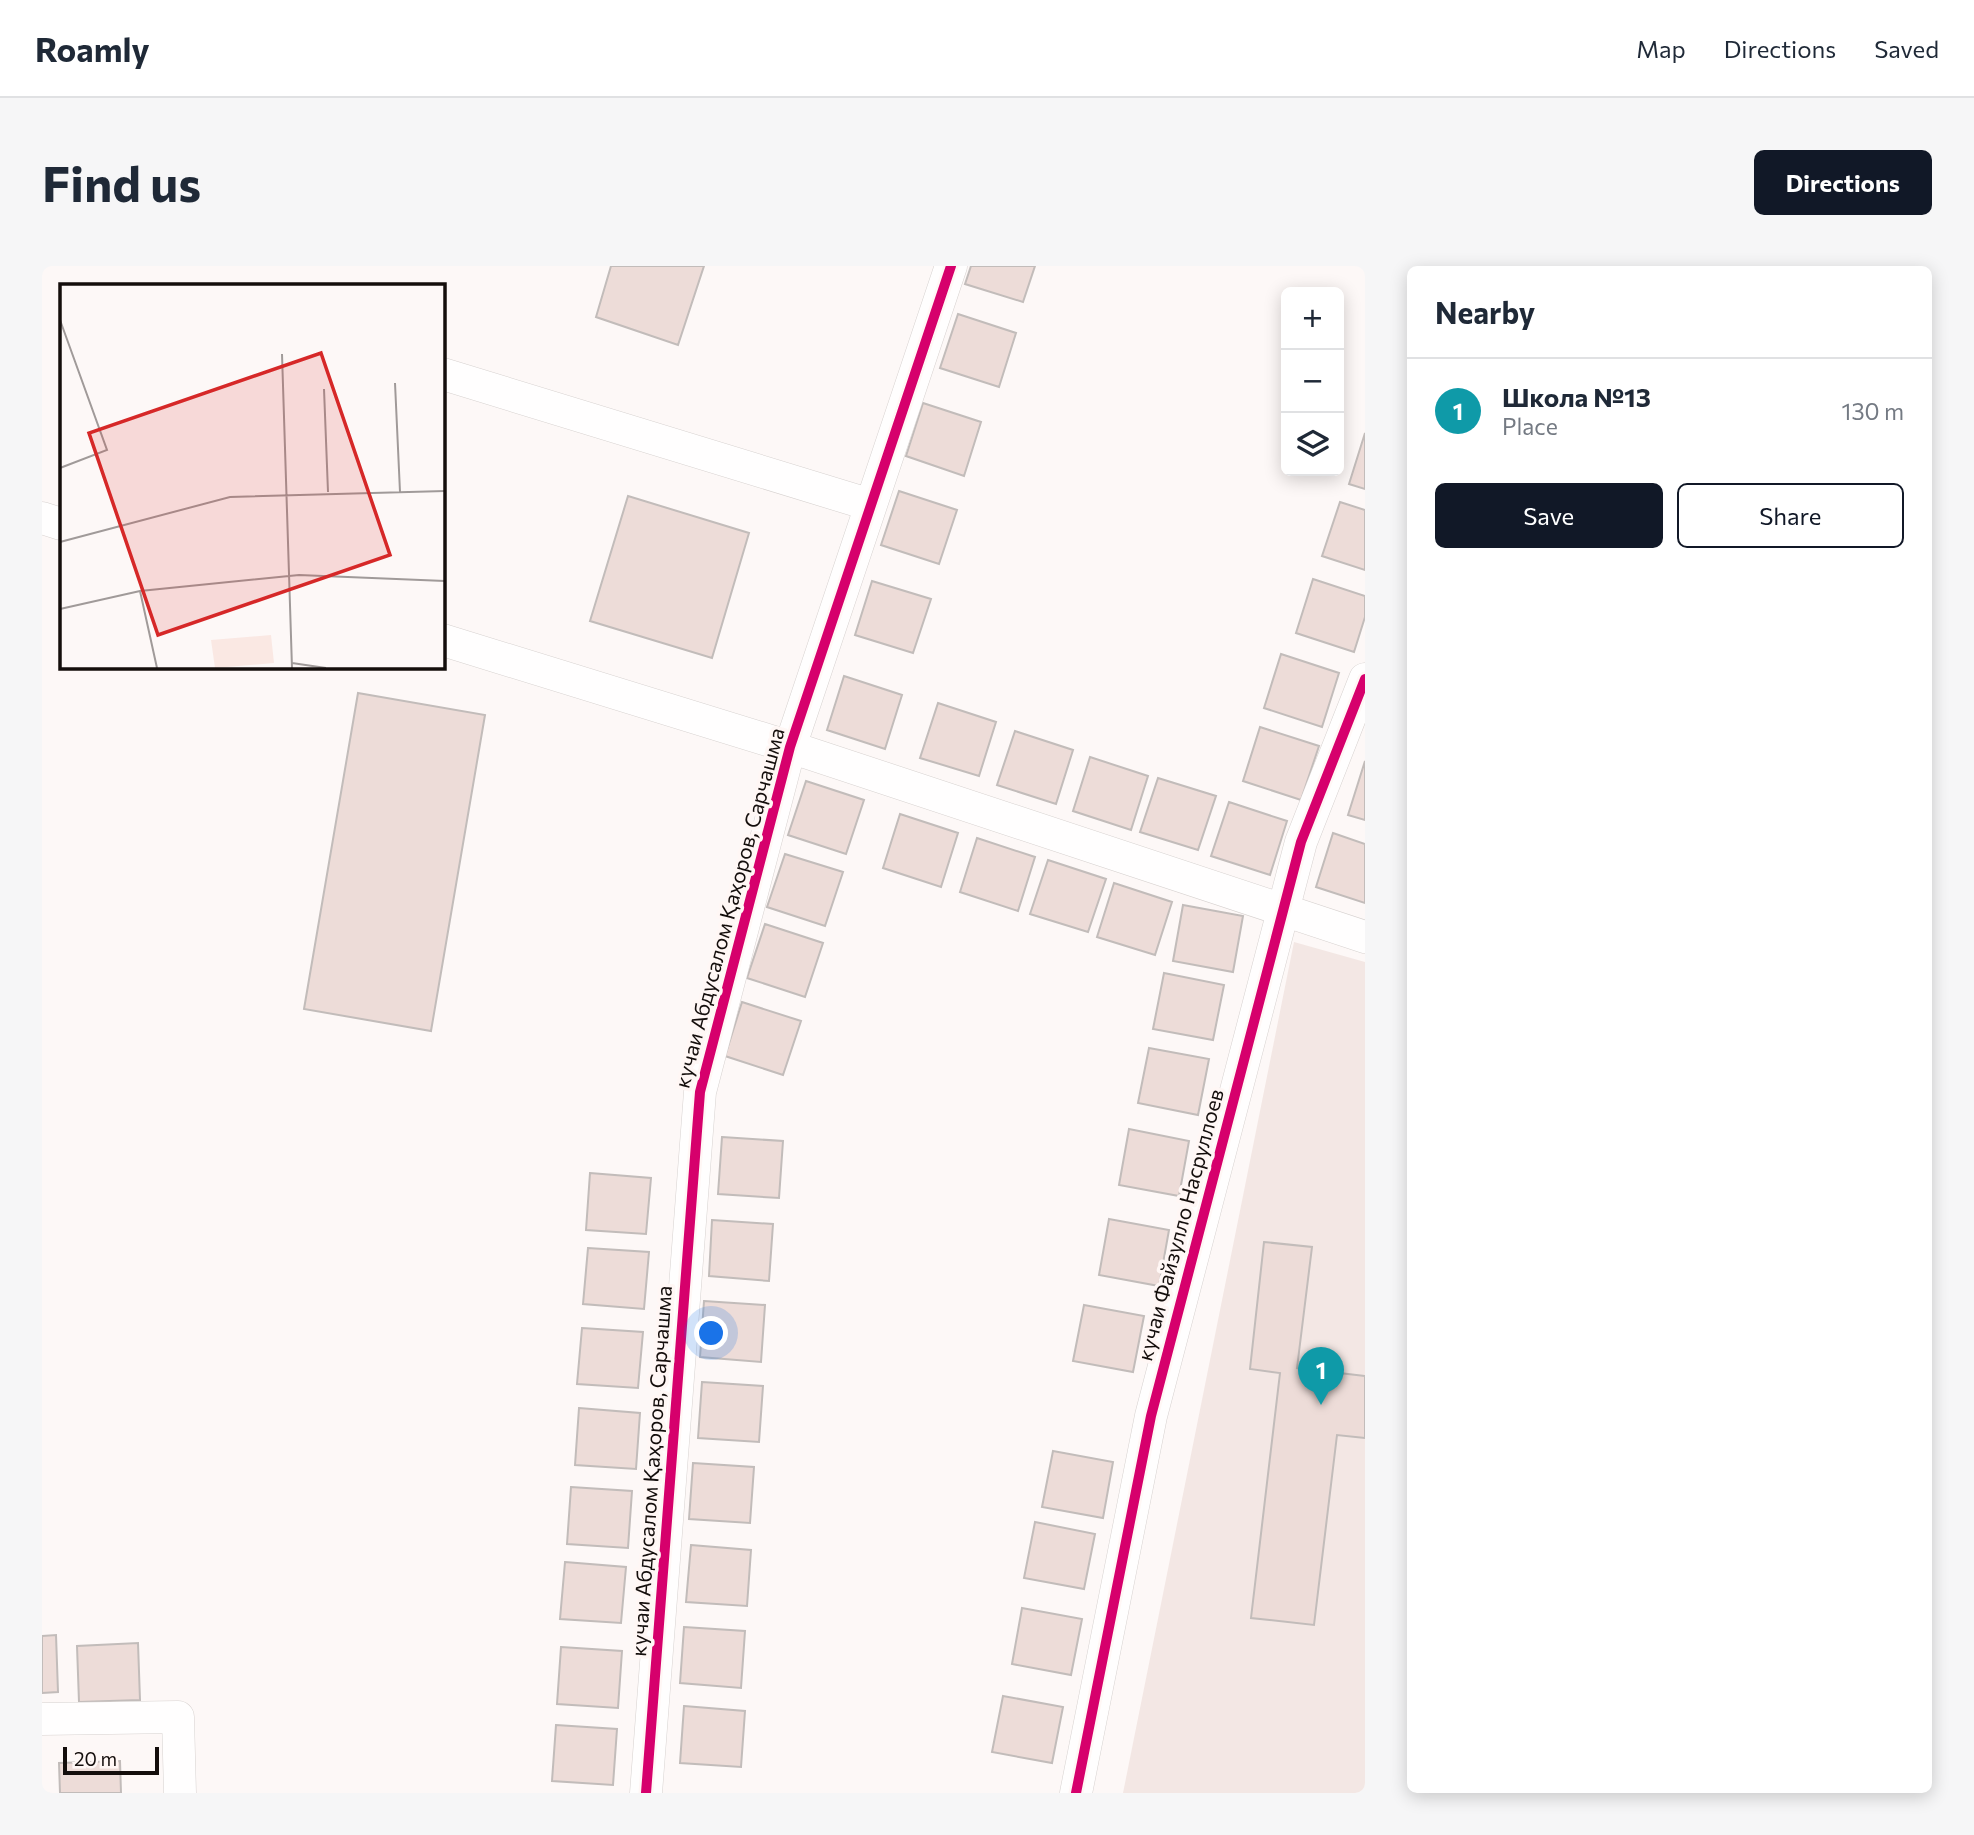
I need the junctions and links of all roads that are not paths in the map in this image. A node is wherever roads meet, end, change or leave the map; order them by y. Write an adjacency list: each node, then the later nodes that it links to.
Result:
1 (951, 266): 3 (street, кучаи Абдусалом Қаҳоров, Сарчашма)
2 (444, 374): 3 (street)
3 (871, 505): 8 (street, кучаи Абдусалом Қаҳоров, Сарчашма)
4 (42, 518): 5 (street)
5 (60, 524)
6 (444, 640): 8 (street)
7 (1365, 679): 9 (street, кучаи Файзулло Насруллоев)
8 (790, 747): 9 (street); 13 (street, кучаи Абдусалом Қаҳоров, Сарчашма)
9 (1284, 908): 10 (street); 14 (street, кучаи Файзулло Насруллоев)
10 (1365, 937)
11 (42, 1719): 12 (street)
12 (180, 1793)
13 (646, 1793)
14 (1076, 1793)

